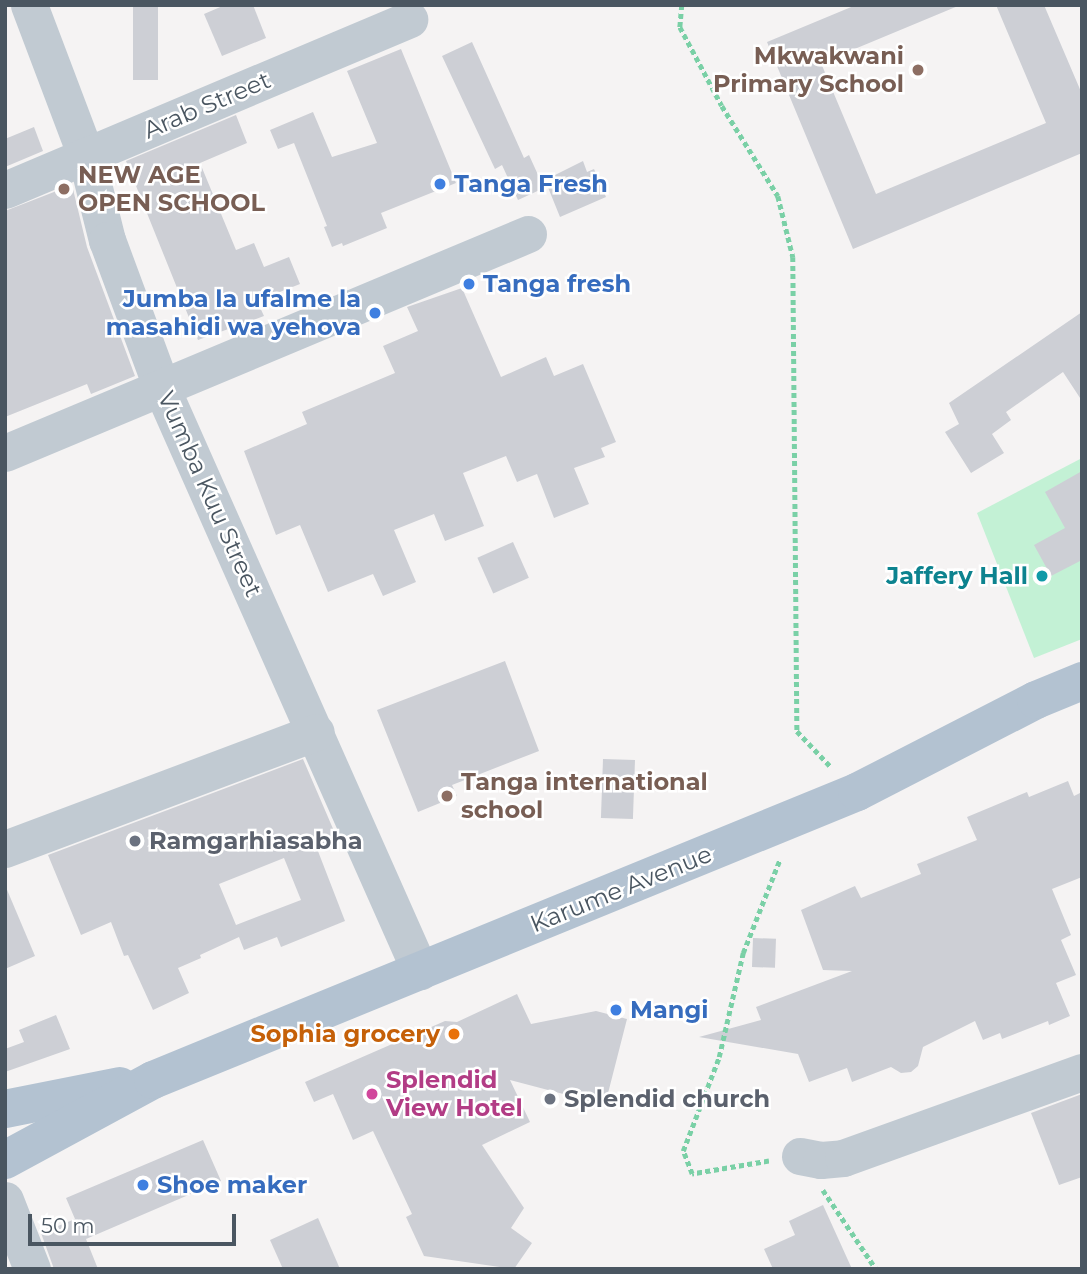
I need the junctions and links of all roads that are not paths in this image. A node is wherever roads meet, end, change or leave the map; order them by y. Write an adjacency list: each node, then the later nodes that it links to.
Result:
1 (29, 5): 3 (street, Vumba Kuu Street)
2 (409, 19): 3 (street, Arab Street)
3 (86, 156): 4 (street, Arab Street); 6 (street, Vumba Kuu Street)
4 (5, 190)
5 (528, 234): 6 (street)
6 (162, 389): 7 (street); 9 (street, Vumba Kuu Street)
7 (5, 453)
8 (1082, 681): 11 (main road, Karume Avenue)
9 (316, 732): 10 (street); 11 (street, Vumba Kuu Street)
10 (5, 849)
11 (420, 971): 13 (main road, Karume Avenue)
12 (1082, 1072): 15 (street)
13 (153, 1080): 14 (main road, Karume Avenue); 16 (main road, Karume Avenue)
14 (5, 1109)
15 (800, 1156)
16 (5, 1160)
17 (5, 1200): 18 (street)
18 (32, 1269)

